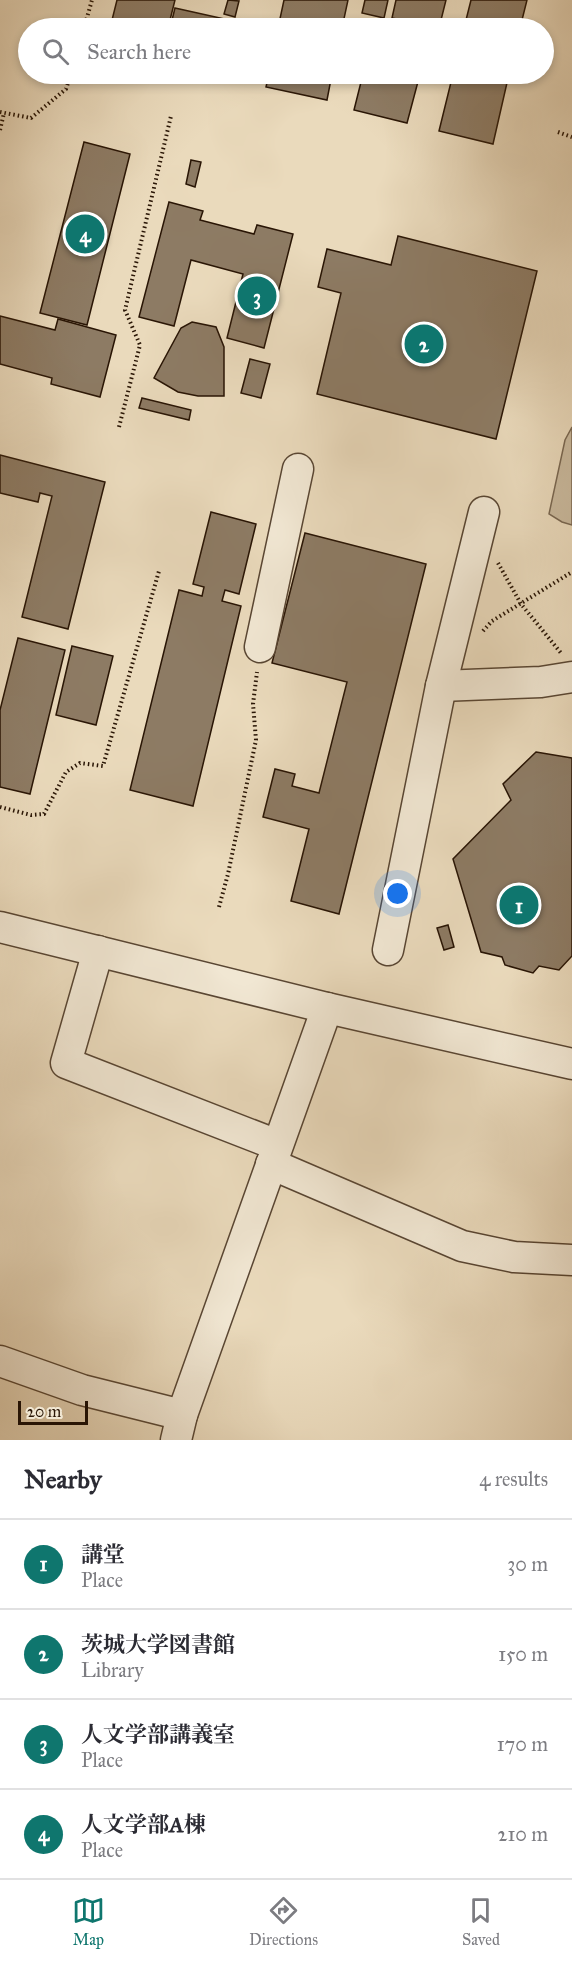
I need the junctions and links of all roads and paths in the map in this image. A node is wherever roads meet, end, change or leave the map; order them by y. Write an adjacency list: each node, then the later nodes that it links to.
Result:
1 (92, 0): 2 (path)
2 (87, 18)
3 (67, 84): 4 (path)
4 (2, 113): 6 (path)
5 (171, 116): 9 (path)
6 (0, 130)
7 (558, 132): 8 (path)
8 (572, 136)
9 (119, 427)
10 (298, 469): 16 (street)
11 (482, 521): 14 (path); 18 (street)
12 (159, 571): 19 (path)
13 (572, 572): 14 (path)
14 (521, 604): 15 (path); 17 (path)
15 (479, 636)
16 (260, 647): 20 (path)
17 (569, 669): 18 (street)
18 (441, 686): 22 (street)
19 (0, 807)
20 (219, 907)
21 (0, 927): 23 (street)
22 (388, 950)
23 (98, 951): 24 (street); 26 (street)
24 (327, 1008): 25 (street); 26 (street)
25 (572, 1064)
26 (274, 1154): 27 (street); 29 (street)
27 (572, 1260)
28 (0, 1360): 29 (street)
29 (178, 1427)

